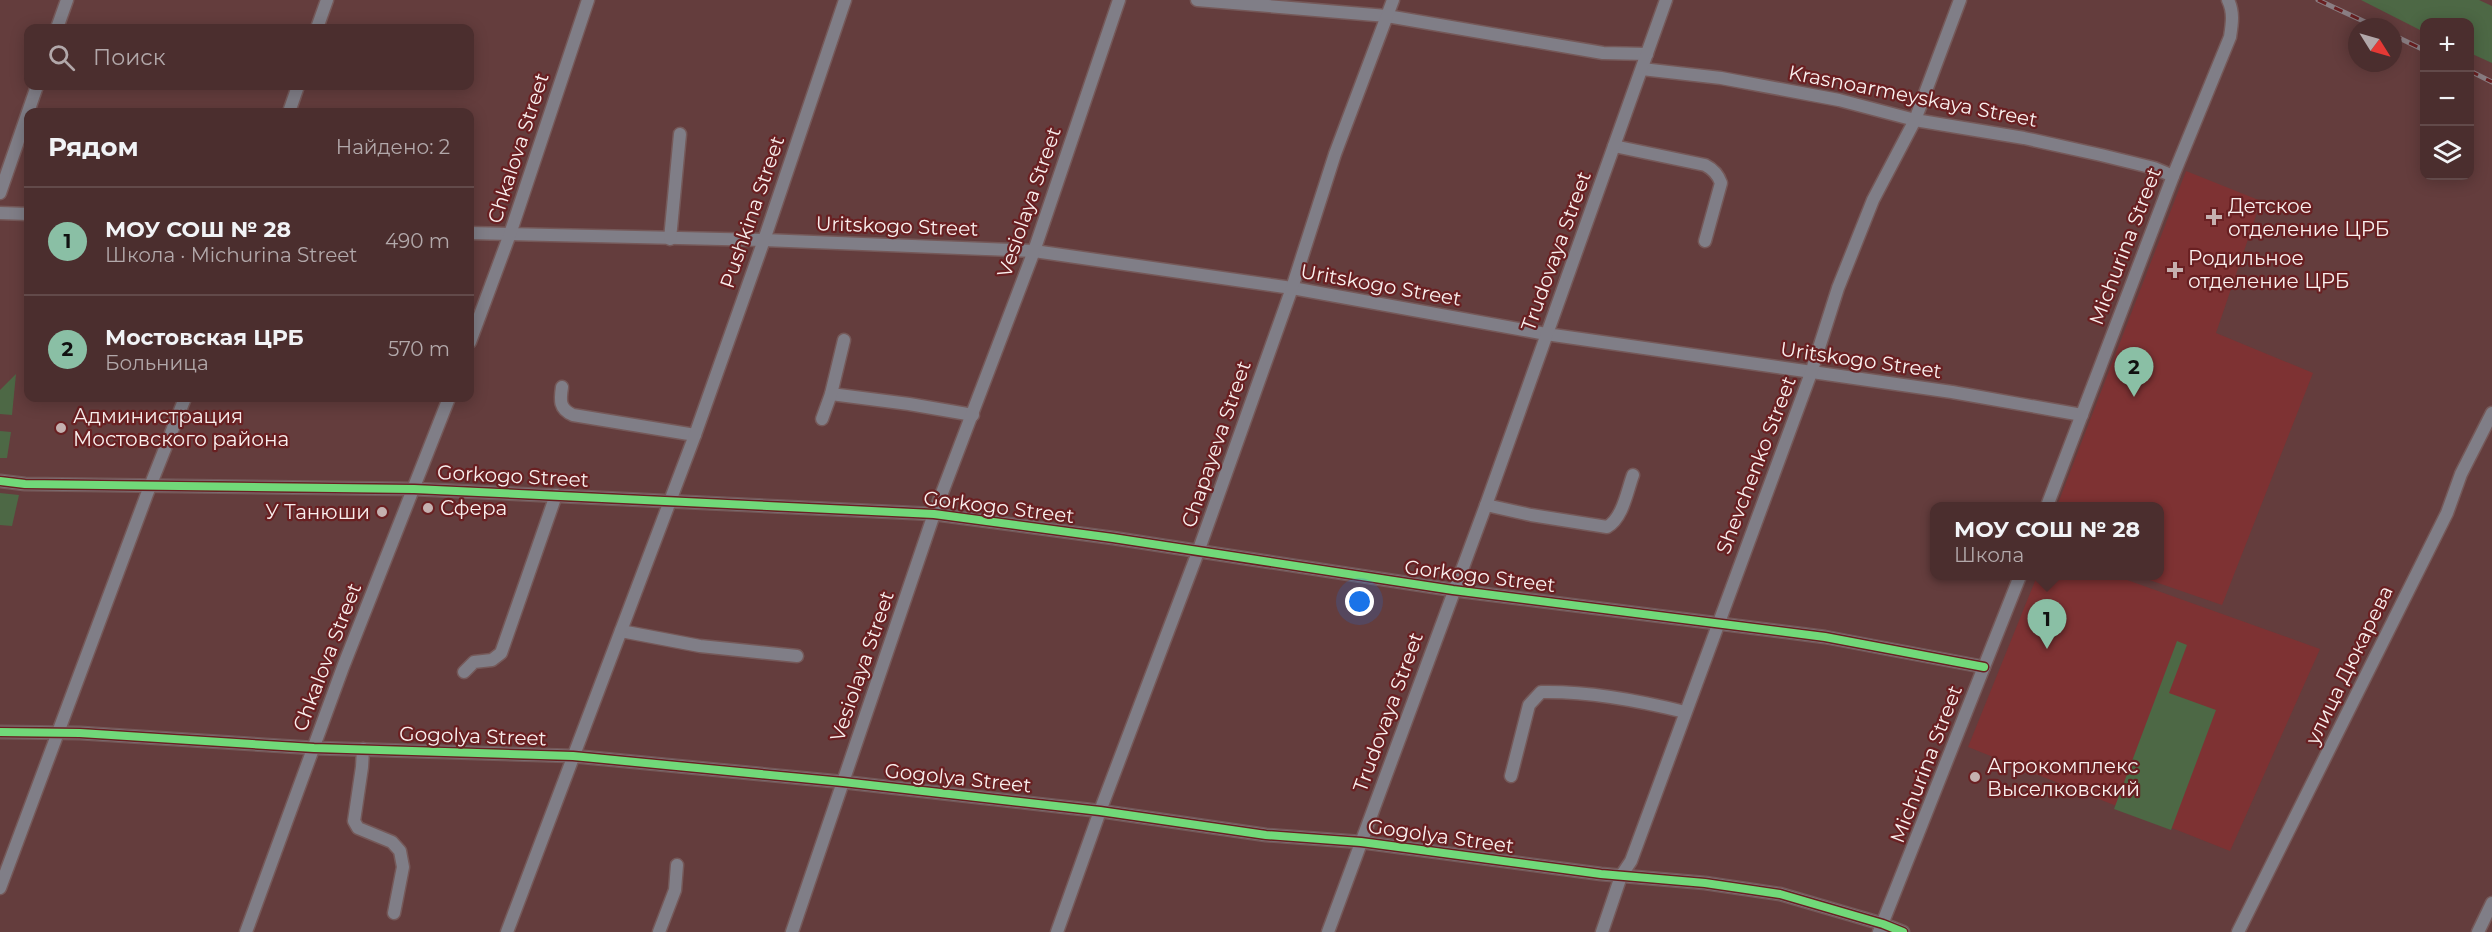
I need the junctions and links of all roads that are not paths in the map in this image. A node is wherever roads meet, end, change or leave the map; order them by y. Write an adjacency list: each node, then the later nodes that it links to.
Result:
1 (66, 0): 12 (street)
2 (327, 0): 13 (street)
3 (588, 0): 29 (street, Chkalova Street)
4 (845, 0): 31 (street, Pushkina Street)
5 (1119, 0): 33 (street, Vesiolaya Street)
6 (1197, 0): 11 (street)
7 (1393, 0): 11 (street, Chapayeva Street)
8 (1666, 0): 14 (street, Trudovaya Street)
9 (1960, 0): 20 (street, Shevchenko Street)
10 (2228, 0): 24 (street, Michurina Street)
11 (1387, 16): 14 (street); 34 (street, Chapayeva Street)
12 (58, 24)
13 (318, 24)
14 (1647, 54): 15 (street, Trudovaya Street)
15 (1642, 69): 20 (street, Krasnoarmeyskaya Street); 23 (street, Trudovaya Street)
16 (36, 90): 18 (street)
17 (297, 90): 19 (street)
18 (29, 108)
19 (290, 108)
20 (1915, 120): 24 (street, Krasnoarmeyskaya Street); 38 (street, Shevchenko Street)
21 (24, 124): 25 (street)
22 (680, 134): 30 (street)
23 (1614, 146): 32 (street); 36 (street, Trudovaya Street)
24 (2173, 176): 45 (street, Michurina Street)
25 (0, 193)
26 (0, 213): 27 (street)
27 (24, 214)
28 (474, 232): 29 (street, Uritskogo Street)
29 (510, 234): 30 (street, Uritskogo Street); 35 (street, Chkalova Street)
30 (670, 239): 31 (street, Uritskogo Street)
31 (764, 240): 33 (street, Uritskogo Street); 47 (street, Pushkina Street)
32 (1705, 241)
33 (1034, 251): 34 (street, Uritskogo Street); 44 (street, Vesiolaya Street)
34 (1292, 288): 36 (street, Uritskogo Street); 57 (street, Chapayeva Street)
35 (474, 331)
36 (1546, 334): 38 (street, Uritskogo Street); 55 (street, Trudovaya Street)
37 (844, 340): 40 (street)
38 (1811, 373): 45 (street, Uritskogo Street); 60 (street, Shevchenko Street)
39 (562, 387): 47 (street)
40 (831, 394): 44 (street); 46 (street)
41 (183, 402): 50 (street)
42 (447, 402): 51 (street, Chkalova Street)
43 (2492, 413): 89 (street, улица Дюкарева)
44 (973, 415): 56 (street, Vesiolaya Street)
45 (2082, 415): 54 (street, Michurina Street)
46 (822, 419)
47 (695, 435): 53 (street, Pushkina Street)
48 (1633, 475): 55 (street)
49 (0, 481): 50 (street, Gorkogo Street)
50 (151, 484): 51 (street, Gorkogo Street); 67 (street)
51 (414, 489): 52 (street, Gorkogo Street); 68 (street, Chkalova Street)
52 (556, 495): 53 (street, Gorkogo Street); 64 (street, Gorkogo Street)
53 (670, 499): 56 (street, Gorkogo Street); 61 (street, Pushkina Street)
54 (2049, 502)
55 (1486, 505): 59 (street, Trudovaya Street)
56 (934, 514): 57 (street, Gorkogo Street); 72 (street, Vesiolaya Street)
57 (1198, 552): 59 (street, Gorkogo Street); 73 (street, Chapayeva Street)
58 (2018, 580): 63 (street, Michurina Street)
59 (1453, 591): 60 (street, Gorkogo Street); 74 (street, Trudovaya Street)
60 (1720, 622): 63 (street, Gorkogo Street); 65 (street, Shevchenko Street)
61 (621, 631): 62 (street); 70 (street, Pushkina Street)
62 (797, 656)
63 (1984, 667): 80 (street, Michurina Street)
64 (464, 672)
65 (1685, 712): 71 (street); 76 (street, Shevchenko Street)
66 (0, 732): 67 (street, Gogolya Street)
67 (57, 733): 68 (street, Gogolya Street); 77 (street)
68 (314, 747): 69 (street, Gogolya Street); 81 (street, Chkalova Street)
69 (363, 749): 70 (street, Gogolya Street); 79 (street)
70 (573, 756): 72 (street, Gogolya Street); 82 (street, Pushkina Street)
71 (1511, 776)
72 (843, 782): 73 (street, Gogolya Street); 84 (street, Vesiolaya Street)
73 (1100, 811): 74 (street, Gogolya Street); 85 (street, Chapayeva Street)
74 (1361, 842): 76 (street, Gogolya Street); 86 (street, Trudovaya Street)
75 (678, 865): 83 (street)
76 (1621, 876): 80 (street, Gogolya Street); 87 (street, Shevchenko Street)
77 (0, 888)
78 (2492, 903): 90 (street)
79 (394, 913)
80 (1881, 928): 88 (street, Gogolya Street)
81 (246, 932)
82 (507, 932)
83 (659, 932)
84 (792, 932)
85 (1058, 932)
86 (1328, 932)
87 (1602, 932)
88 (1903, 932)
89 (2238, 932)
90 (2478, 932)

